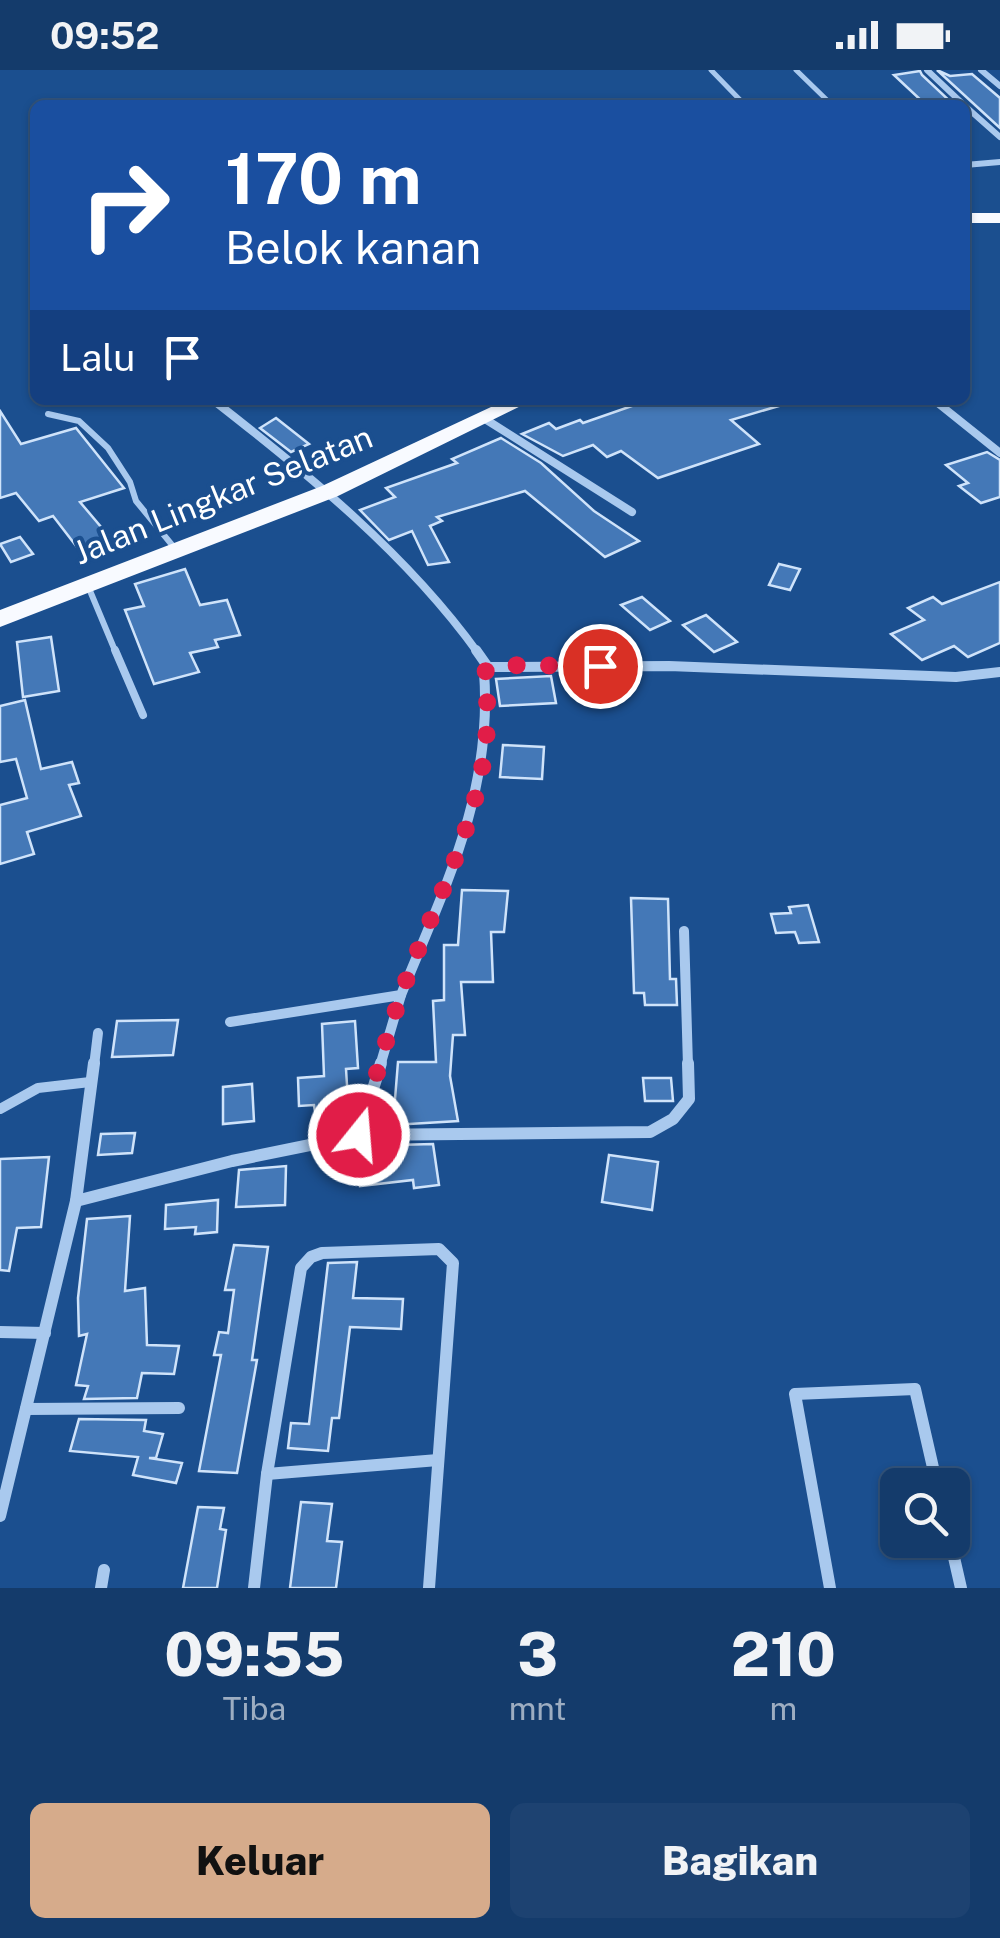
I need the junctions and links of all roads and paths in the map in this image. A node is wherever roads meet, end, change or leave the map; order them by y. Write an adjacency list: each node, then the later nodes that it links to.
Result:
1 (711, 70): 6 (lane)
2 (796, 70): 7 (lane)
3 (928, 70): 8 (street)
4 (980, 70): 5 (street)
5 (1000, 86)
6 (740, 100)
7 (827, 100)
8 (958, 100)
9 (970, 111): 10 (street)
10 (1000, 138)
11 (1000, 162): 12 (street)
12 (970, 165)
13 (970, 218): 14 (highway)
14 (1000, 218)
15 (219, 405): 21 (street)
16 (513, 405): 19 (highway, Jalan Lingkar Selatan)
17 (940, 405): 20 (street)
18 (48, 414): 23 (lane)
19 (486, 418): 21 (highway, Jalan Lingkar Selatan); 22 (street)
20 (1000, 453)
21 (330, 492): 23 (highway, Jalan Lingkar Selatan); 26 (street)
22 (632, 512)
23 (177, 551): 24 (highway, Jalan Lingkar Selatan)
24 (88, 586): 25 (highway, Jalan Lingkar Selatan); 28 (lane)
25 (0, 619)
26 (488, 667): 27 (street); 30 (street)
27 (1000, 672)
28 (144, 715)
29 (684, 931): 35 (street)
30 (401, 996): 31 (street); 35 (street)
31 (230, 1022)
32 (98, 1033): 33 (street)
33 (90, 1082): 34 (lane); 36 (street)
34 (0, 1110)
35 (359, 1135): 36 (street)
36 (76, 1201): 38 (street)
37 (0, 1332): 38 (street)
38 (45, 1333): 40 (street)
39 (179, 1408): 40 (street)
40 (26, 1409): 44 (street)
41 (438, 1460): 43 (street); 43 (street); 49 (street)
42 (933, 1468): 50 (street)
43 (268, 1474): 48 (street)
44 (0, 1516)
45 (954, 1558): 51 (street)
46 (104, 1570): 47 (street)
47 (100, 1588)
48 (254, 1588)
49 (429, 1588)
50 (830, 1588)
51 (961, 1588)

